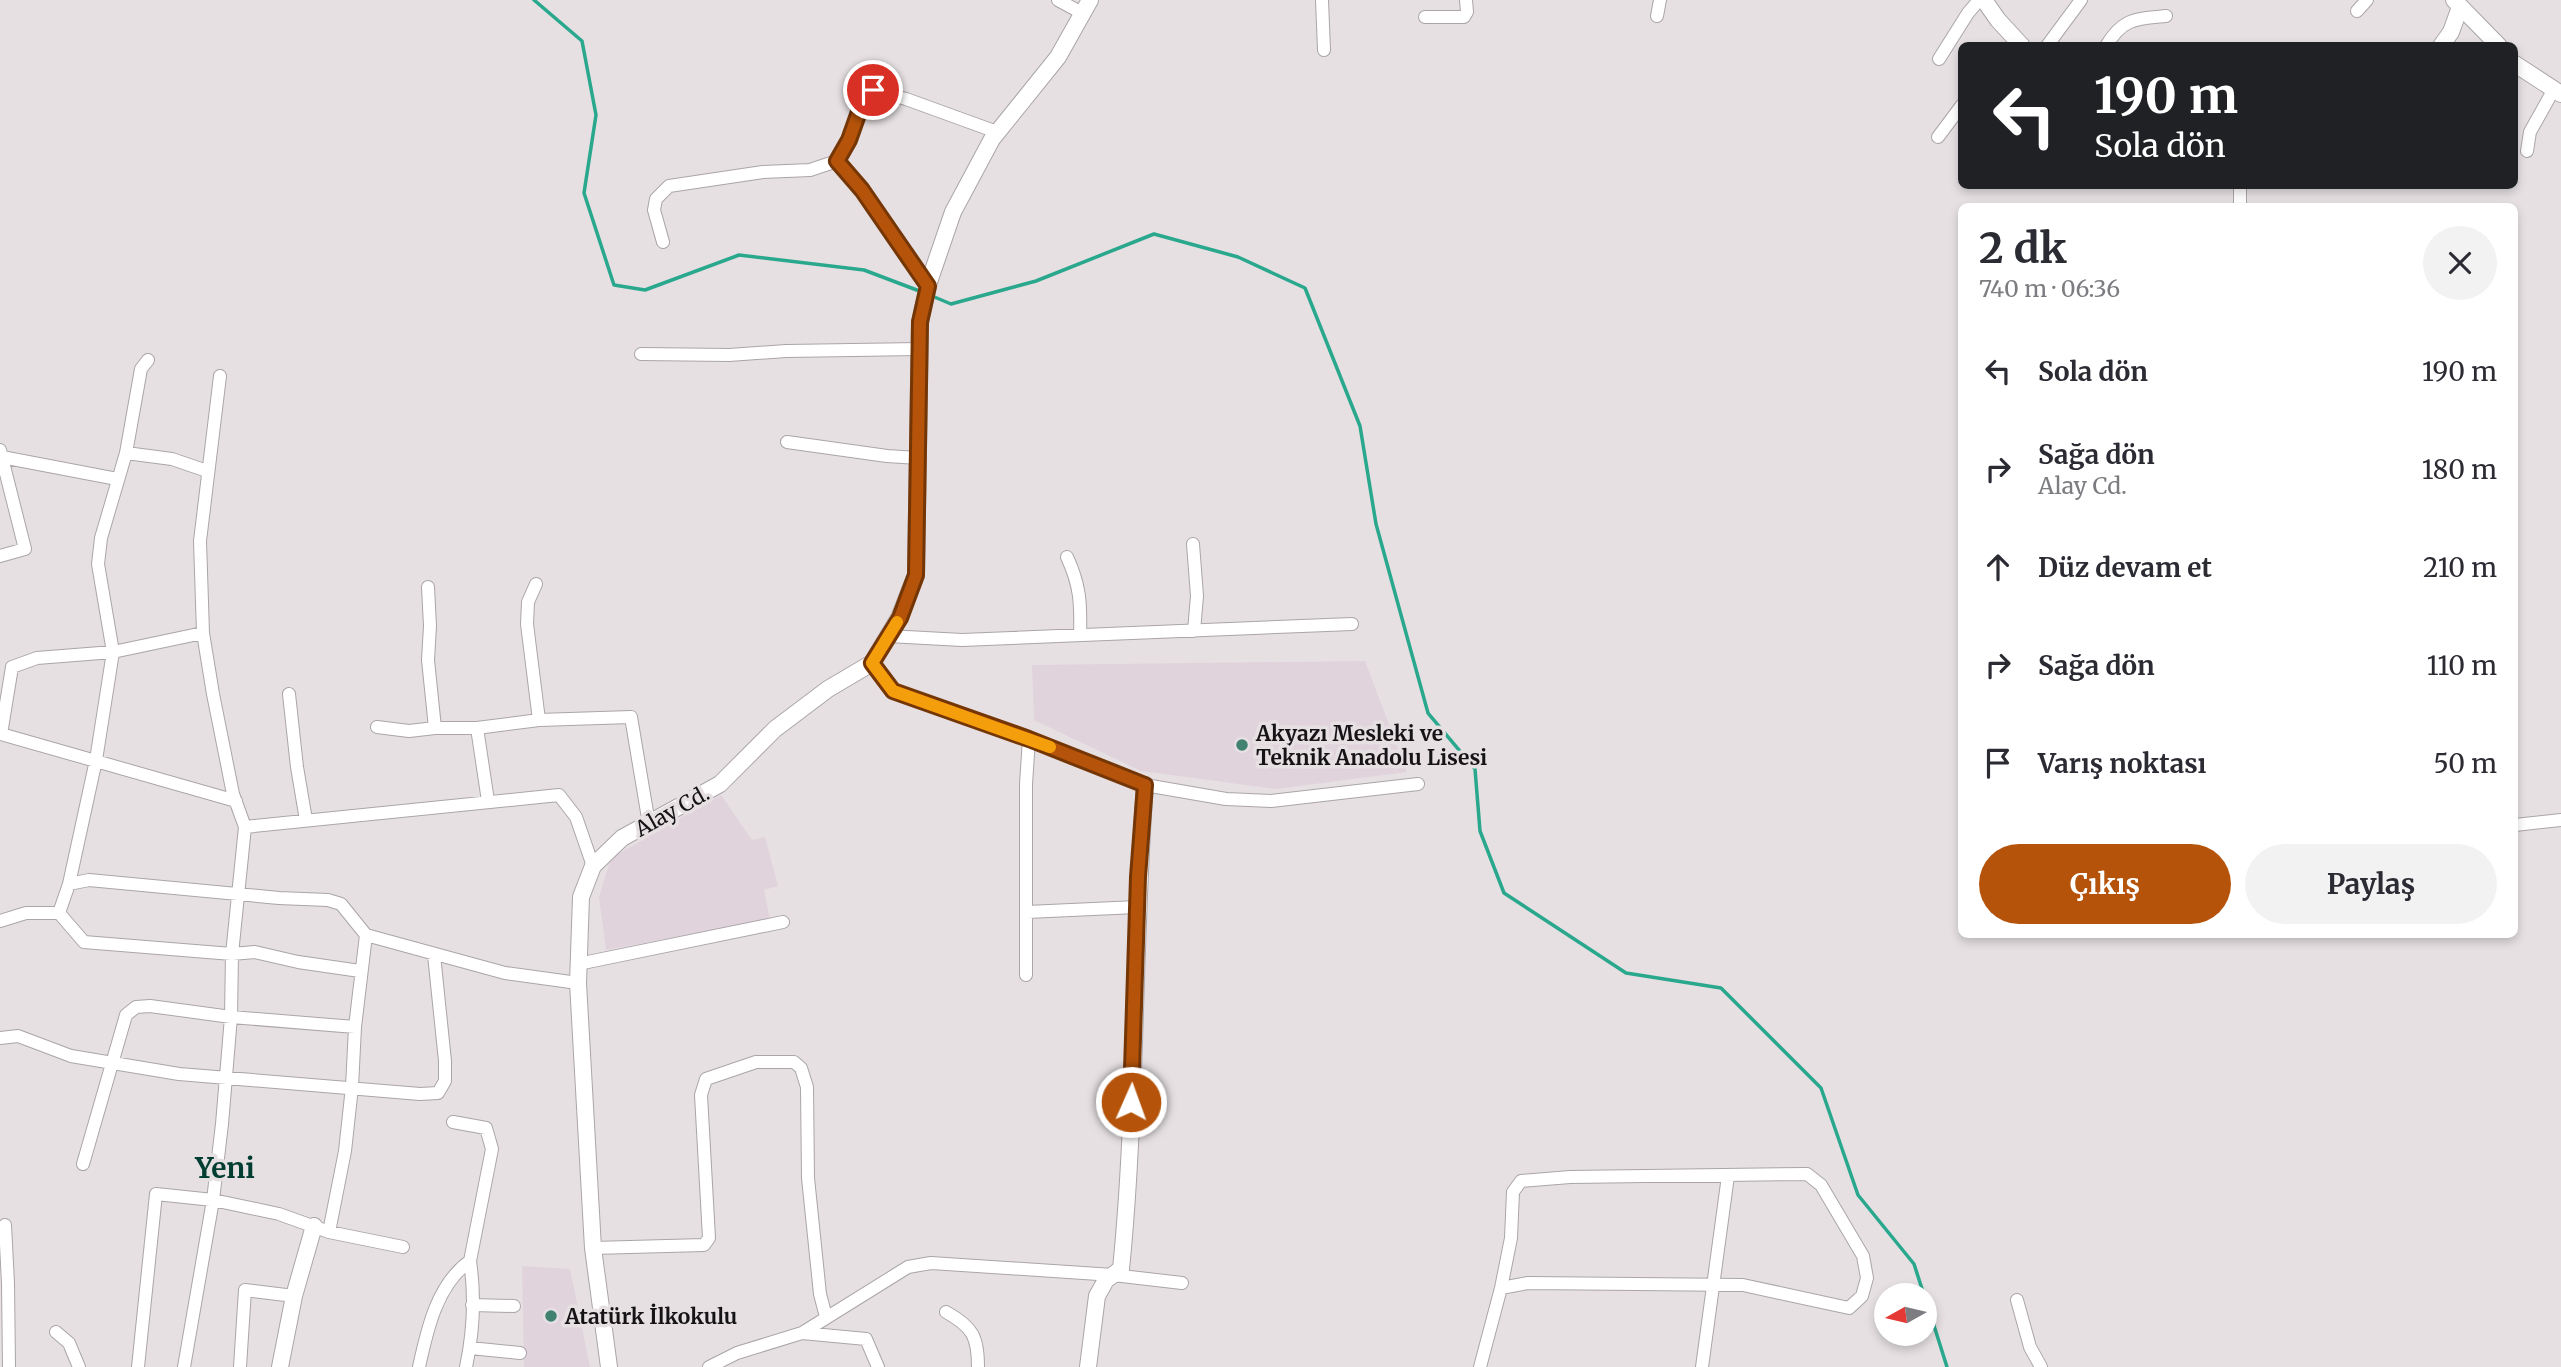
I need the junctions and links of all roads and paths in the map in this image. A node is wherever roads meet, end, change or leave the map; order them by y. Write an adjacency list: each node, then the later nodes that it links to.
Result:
1 (1058, 0): 10 (street)
2 (1322, 0): 20 (street)
3 (1466, 0): 14 (street)
4 (1660, 0): 12 (street)
5 (1979, 0): 21 (street)
6 (1984, 0): 15 (street)
7 (2081, 0): 16 (street)
8 (2367, 0): 11 (street)
9 (2457, 3): 18 (street); 19 (street)
10 (1086, 6): 25 (street, Alay Cd.)
11 (2357, 11)
12 (1657, 16)
13 (2166, 16): 17 (street)
14 (1425, 17)
15 (2014, 42)
16 (2050, 42)
17 (2108, 42)
18 (2444, 42)
19 (2495, 42)
20 (1324, 50)
21 (1939, 59)
22 (2518, 65): 23 (street)
23 (2557, 91): 27 (street)
24 (1958, 110): 26 (street)
25 (997, 132): 28 (street); 30 (street, Alay Cd.)
26 (1938, 137)
27 (2527, 151)
28 (837, 161): 29 (street); 30 (street)
29 (663, 242)
30 (929, 284): 31 (street, Alay Cd.)
31 (920, 349): 32 (street); 38 (street, Alay Cd.)
32 (641, 354)
33 (148, 360): 37 (street)
34 (220, 376): 39 (street)
35 (787, 442): 38 (street)
36 (1, 453): 40 (street); 42 (street)
37 (126, 453): 39 (street); 40 (street)
38 (918, 458): 50 (street, Alay Cd.)
39 (208, 471): 48 (street)
40 (117, 479): 51 (street)
41 (1193, 544): 47 (street)
42 (0, 556)
43 (1067, 556): 49 (street)
44 (536, 584): 55 (street)
45 (428, 587): 57 (street)
46 (1352, 624): 47 (street)
47 (1194, 631): 49 (street)
48 (203, 633): 51 (street); 64 (street)
49 (1080, 634): 50 (street)
50 (888, 636): 52 (street, Alay Cd.)
51 (113, 652): 53 (street); 61 (street)
52 (872, 663): 60 (street); 68 (street, Alay Cd.)
53 (6, 668): 59 (street)
54 (289, 694): 66 (street)
55 (539, 720): 58 (street); 68 (street)
56 (377, 727): 57 (street)
57 (435, 728): 58 (street)
58 (477, 728): 65 (street)
59 (0, 736): 61 (street)
60 (1029, 739): 63 (street); 75 (street)
61 (96, 761): 64 (street); 72 (street)
62 (1418, 784): 63 (street)
63 (1145, 785): 74 (street)
64 (236, 801): 70 (street)
65 (488, 802): 66 (street); 71 (street)
66 (306, 820): 70 (street)
67 (2561, 820): 69 (street)
68 (649, 824): 71 (street, Alay Cd.)
69 (2518, 825)
70 (245, 827): 73 (street)
71 (593, 866): 82 (street, Alay Cd.)
72 (69, 884): 73 (street); 76 (street)
73 (239, 894): 79 (street); 80 (street)
74 (1137, 907): 75 (street); 101 (street)
75 (1027, 912): 84 (street)
76 (59, 913): 77 (street); 80 (street)
77 (0, 921)
78 (783, 922): 82 (street)
79 (366, 935): 81 (street); 83 (street)
80 (232, 954): 83 (street); 86 (street)
81 (434, 955): 85 (street); 91 (street)
82 (578, 964): 85 (street, Alay Cd.)
83 (360, 971): 87 (street)
84 (1026, 975)
85 (578, 983): 99 (street, Alay Cd.)
86 (231, 1017): 87 (street); 89 (street); 90 (street)
87 (355, 1027): 91 (street)
88 (0, 1038): 89 (street)
89 (112, 1065): 90 (street); 93 (street)
90 (227, 1077): 91 (street); 95 (street)
91 (352, 1087): 97 (street)
92 (453, 1122): 100 (street)
93 (83, 1164)
94 (1728, 1176): 103 (street); 103 (street); 104 (street)
95 (213, 1200): 97 (street); 117 (street); 118 (street)
96 (5, 1225): 115 (street)
97 (321, 1229): 98 (street); 105 (street)
98 (403, 1247)
99 (593, 1248): 110 (street); 123 (street, Alay Cd.)
100 (470, 1261): 107 (street); 121 (street)
101 (1113, 1275): 102 (street); 110 (street); 127 (street)
102 (1182, 1283)
103 (1712, 1285): 104 (street); 129 (street)
104 (1501, 1288): 128 (street)
105 (294, 1296): 119 (street); 120 (street)
106 (2017, 1300): 130 (street)
107 (472, 1305): 108 (street); 113 (street)
108 (514, 1306)
109 (946, 1312): 126 (street)
110 (826, 1317): 112 (street)
111 (56, 1332): 116 (street)
112 (802, 1333): 124 (street); 125 (street)
113 (470, 1348): 114 (street); 122 (street)
114 (520, 1353)
115 (9, 1367)
116 (79, 1367)
117 (138, 1367)
118 (184, 1367)
119 (240, 1367)
120 (280, 1367)
121 (419, 1367)
122 (466, 1367)
123 (609, 1367)
124 (709, 1367)
125 (877, 1367)
126 (978, 1367)
127 (1088, 1367)
128 (1480, 1367)
129 (1702, 1367)
130 (2041, 1367)

